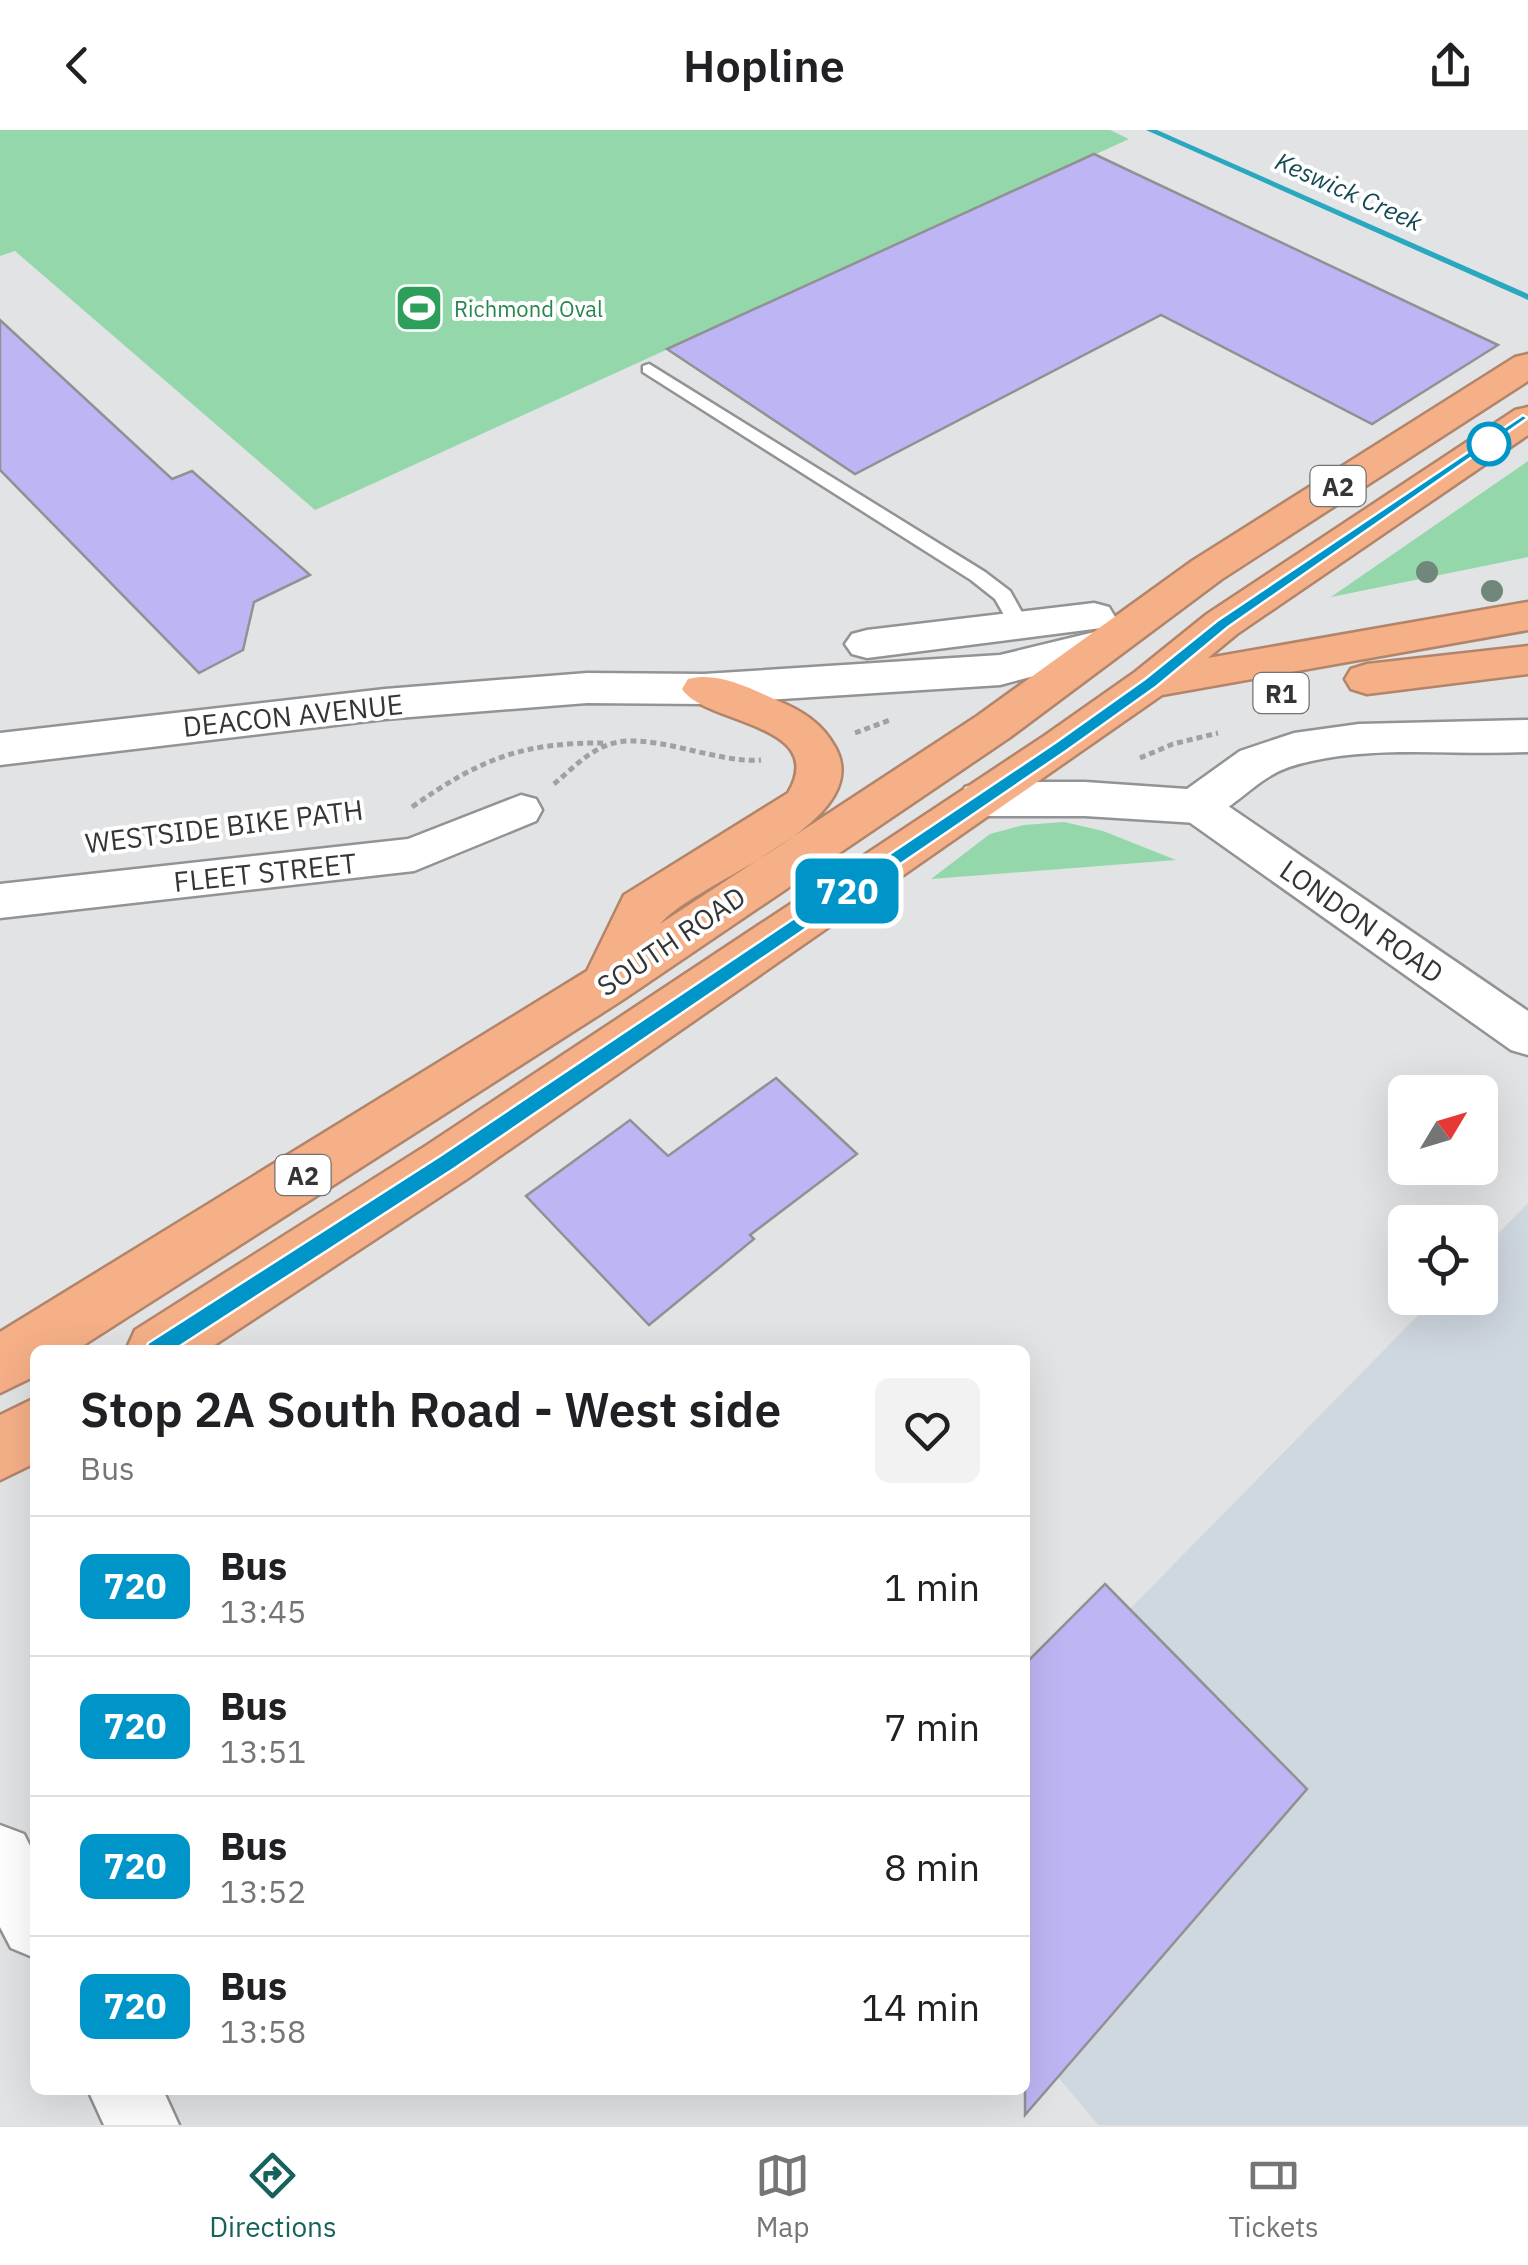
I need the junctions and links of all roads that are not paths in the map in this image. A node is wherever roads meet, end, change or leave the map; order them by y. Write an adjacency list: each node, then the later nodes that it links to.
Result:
1 (1528, 364): 4 (highway, SOUTH ROAD / A2)
2 (650, 370): 7 (lane)
3 (1528, 418): 6 (highway, SOUTH ROAD / A2)
4 (1150, 611): 7 (street, DEACON AVENUE); 8 (highway, SOUTH ROAD / A2)
5 (1528, 616): 10 (highway, R1)
6 (1222, 624): 8 (highway); 10 (highway, SOUTH ROAD / A2)
7 (1019, 625): 11 (street, DEACON AVENUE)
8 (1102, 644): 12 (street, DEACON AVENUE); 13 (highway, SOUTH ROAD / A2)
9 (1528, 660): 15 (highway, R1)
10 (1151, 682): 13 (highway, R1); 15 (highway, SOUTH ROAD / A2)
11 (587, 688): 12 (street, DEACON AVENUE); 16 (street, DEACON AVENUE)
12 (704, 689): 21 (highway)
13 (993, 726): 21 (highway, SOUTH ROAD / A2)
14 (1528, 736): 18 (street)
15 (1068, 741): 17 (highway, SOUTH ROAD / A2)
16 (0, 749)
17 (982, 798): 18 (street); 24 (highway, SOUTH ROAD / A2)
18 (1196, 806): 22 (street, LONDON ROAD)
19 (522, 810): 20 (street, FLEET STREET)
20 (0, 901)
21 (606, 985): 23 (highway, SOUTH ROAD / A2)
22 (1528, 1036)
23 (32, 1345)
24 (164, 1345)
25 (30, 1346): 26 (highway, SOUTH ROAD / A2)
26 (0, 1365)
27 (30, 1431): 28 (highway)
28 (0, 1450)
29 (0, 1858): 30 (street)
30 (30, 1915)
31 (127, 2095): 32 (street)
32 (142, 2125)

